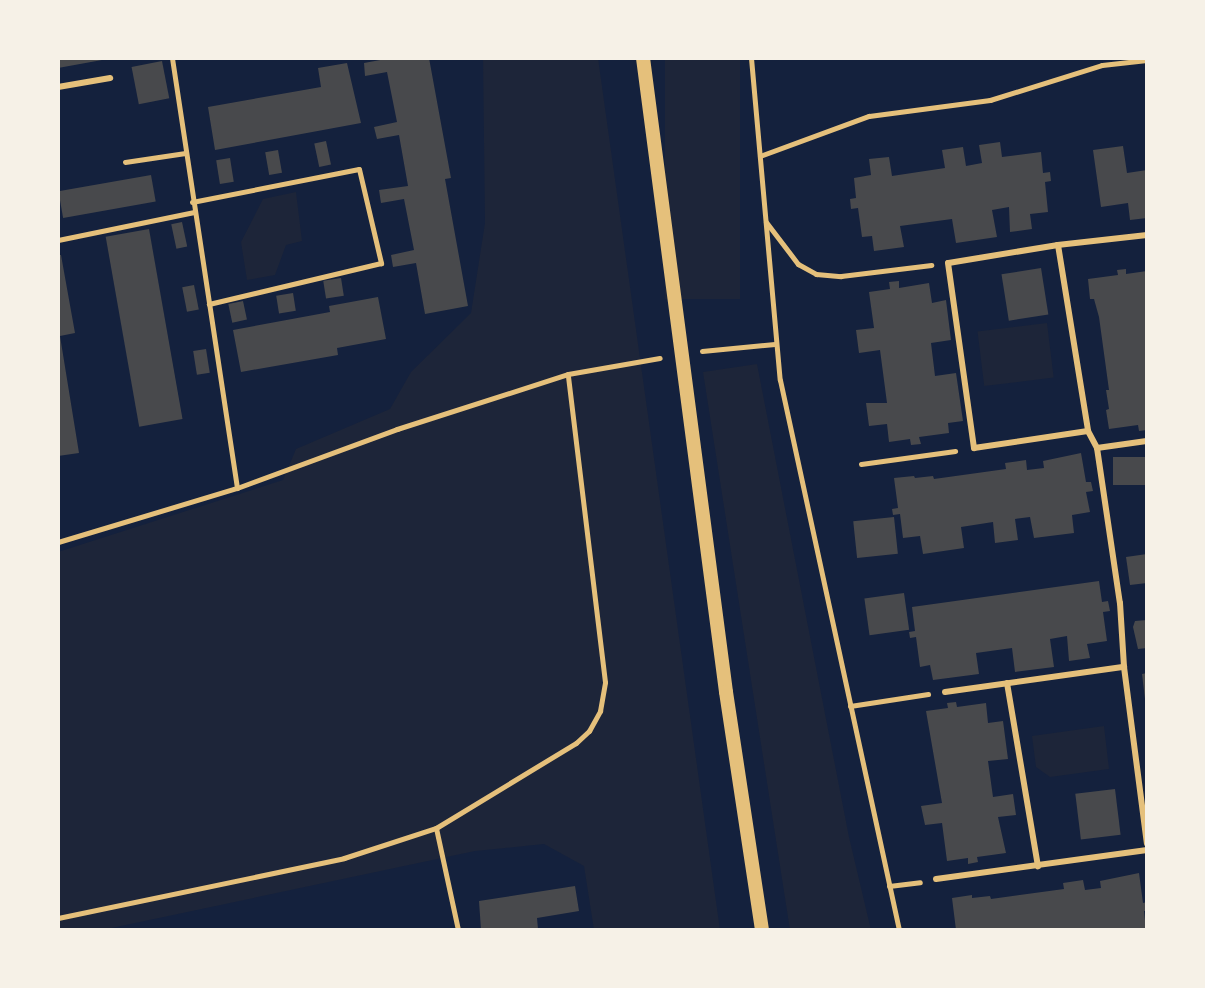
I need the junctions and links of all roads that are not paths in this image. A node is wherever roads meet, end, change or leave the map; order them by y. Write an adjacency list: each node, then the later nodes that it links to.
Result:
1 (643, 58): 15 (street)
2 (110, 78): 3 (lane)
3 (58, 87)
4 (1147, 235): 5 (lane)
5 (1058, 245): 6 (lane); 6 (lane)
6 (1088, 431): 8 (lane)
7 (1147, 441): 8 (lane)
8 (1097, 448): 9 (lane)
9 (1124, 667): 10 (lane); 12 (lane)
10 (1007, 683): 11 (lane); 13 (lane)
11 (945, 692)
12 (1147, 847): 13 (lane)
13 (1038, 866): 14 (lane)
14 (936, 879)
15 (762, 930)

